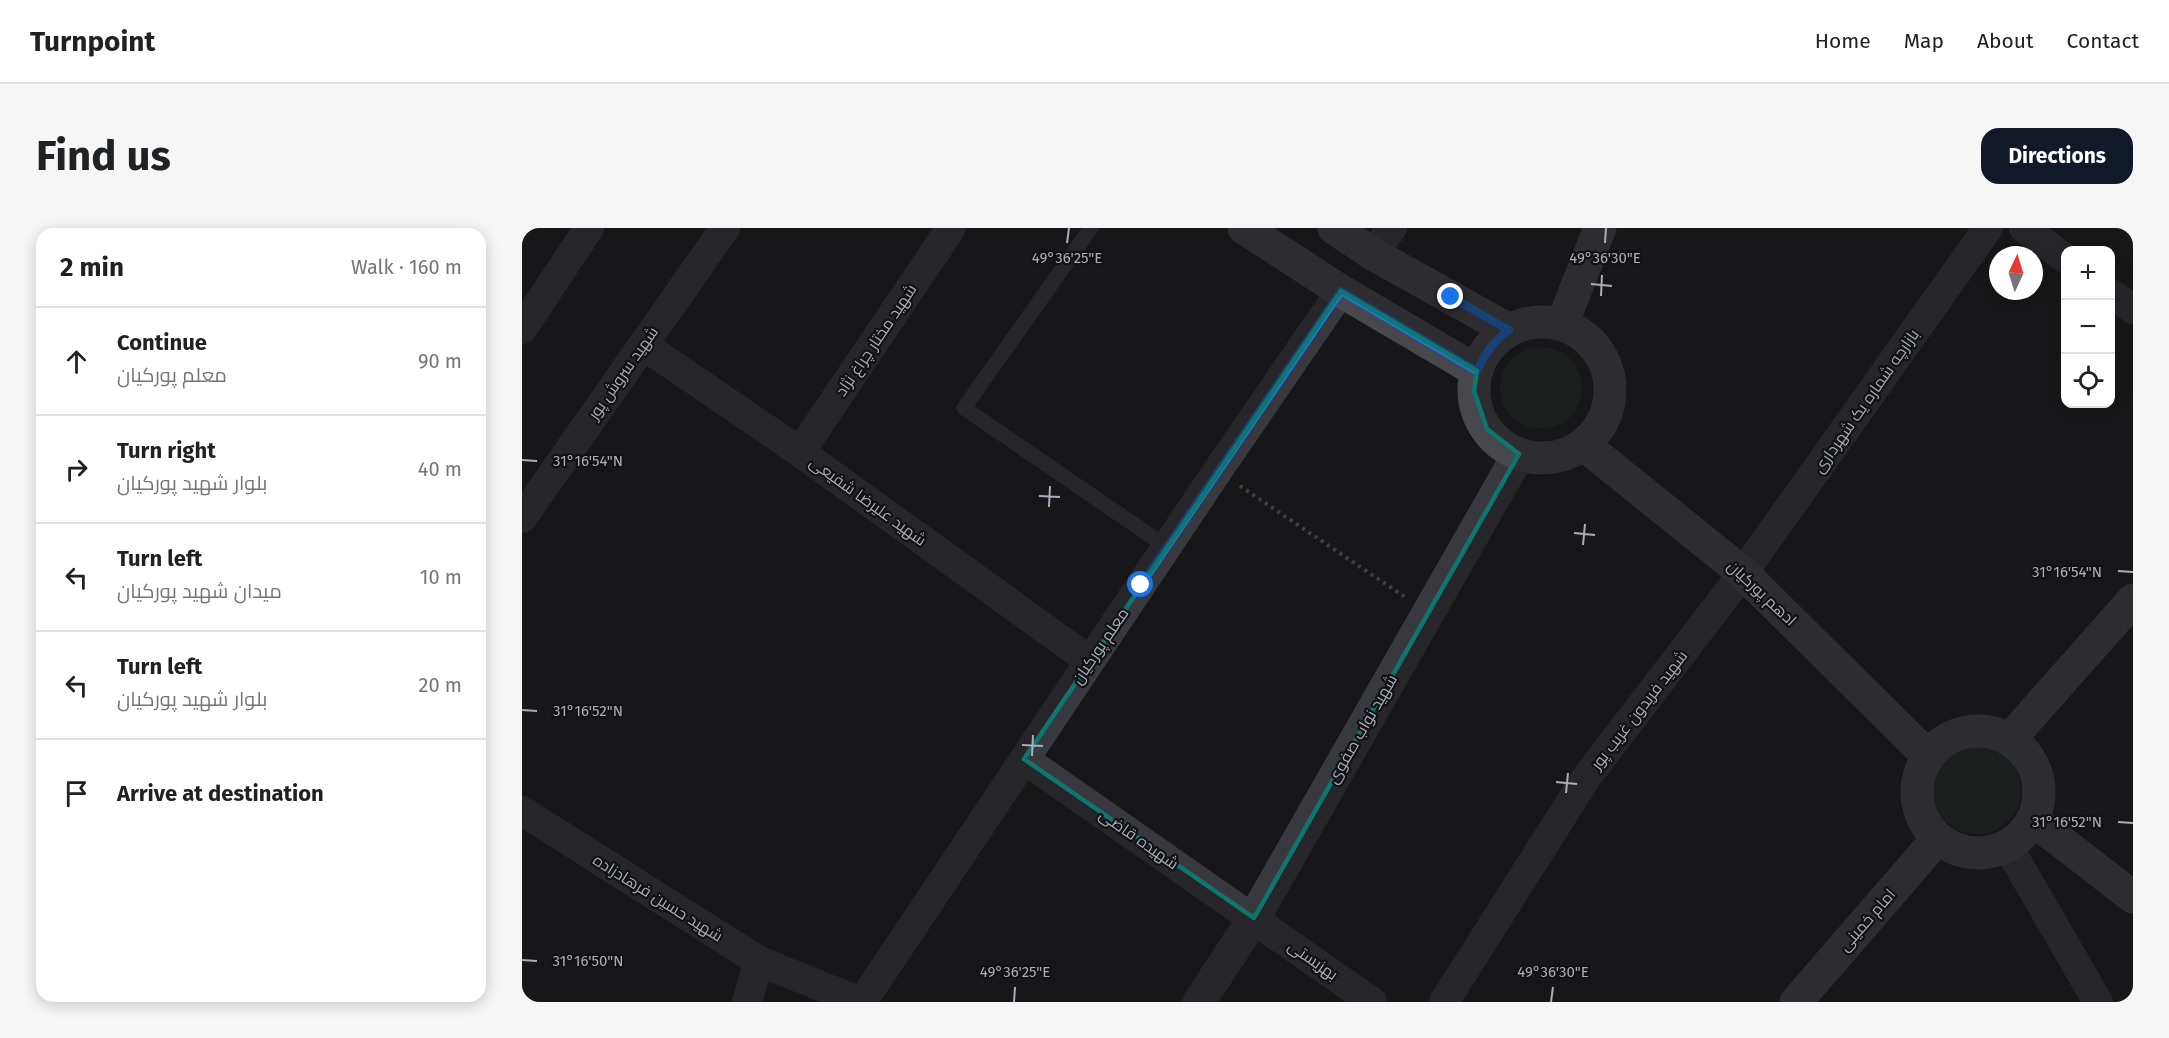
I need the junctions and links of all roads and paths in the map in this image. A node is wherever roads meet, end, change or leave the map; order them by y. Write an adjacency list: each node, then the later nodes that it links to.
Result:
1 (589, 228): 17 (street)
2 (725, 228): 19 (street, شهید سروش پور)
3 (951, 228): 22 (street, شهید مختار چراغ نژاد)
4 (1091, 228): 26 (lane)
5 (1244, 228): 13 (main road)
6 (1334, 228): 11 (main road)
7 (1392, 228): 11 (street)
8 (1600, 228): 16 (main road)
9 (1988, 228): 27 (street, بازارچه شماره یک شهرداری)
10 (2024, 228): 12 (street)
11 (1373, 254): 18 (main road)
12 (2061, 255)
13 (1341, 291): 20 (main road); 24 (street, معلم پورکیان)
14 (2115, 296): 15 (street)
15 (2133, 309)
16 (1562, 324): 18 (main road); 21 (main road)
17 (522, 329)
18 (1509, 330): 20 (main road)
19 (643, 345): 22 (street, شهید علیرضا شفیعی); 25 (street, شهید سروش پور)
20 (1477, 371): 23 (main road)
21 (1583, 444): 23 (main road); 27 (main road, ادهم پورکیان)
22 (800, 452): 30 (street, شهید علیرضا شفیعی)
23 (1519, 454): 29 (street, شهید نواب صفوی)
24 (1218, 470): 26 (street, معلم پورکیان); 29 (path)
25 (522, 518)
26 (1167, 547): 30 (street, معلم پورکیان)
27 (1743, 573): 32 (main road, ادهم پورکیان); 46 (street, شهید فریدون غریب پور)
28 (2133, 600): 31 (main road)
29 (1428, 613): 39 (street, شهید نواب صفوی)
30 (1090, 661): 33 (street, معلم پورکیان)
31 (2010, 739): 32 (main road); 35 (main road)
32 (1928, 756): 36 (main road)
33 (1024, 759): 39 (street, شهیده قاضی); 43 (street, معلم پورکیان)
34 (522, 811): 40 (street, شهید حسین فرهادزاده)
35 (2033, 820): 37 (main road); 38 (main road)
36 (1938, 838): 37 (main road); 47 (main road, امام خمینی)
37 (2007, 845): 41 (street)
38 (2133, 897)
39 (1254, 918): 44 (street, شهید نواب صفوی); 45 (street, بهزیستی)
40 (759, 961): 42 (street); 43 (street, شهید حسین فرهادزاده)
41 (2086, 998)
42 (747, 1002)
43 (861, 1002)
44 (1199, 1002)
45 (1372, 1002)
46 (1444, 1002)
47 (1796, 1002)

